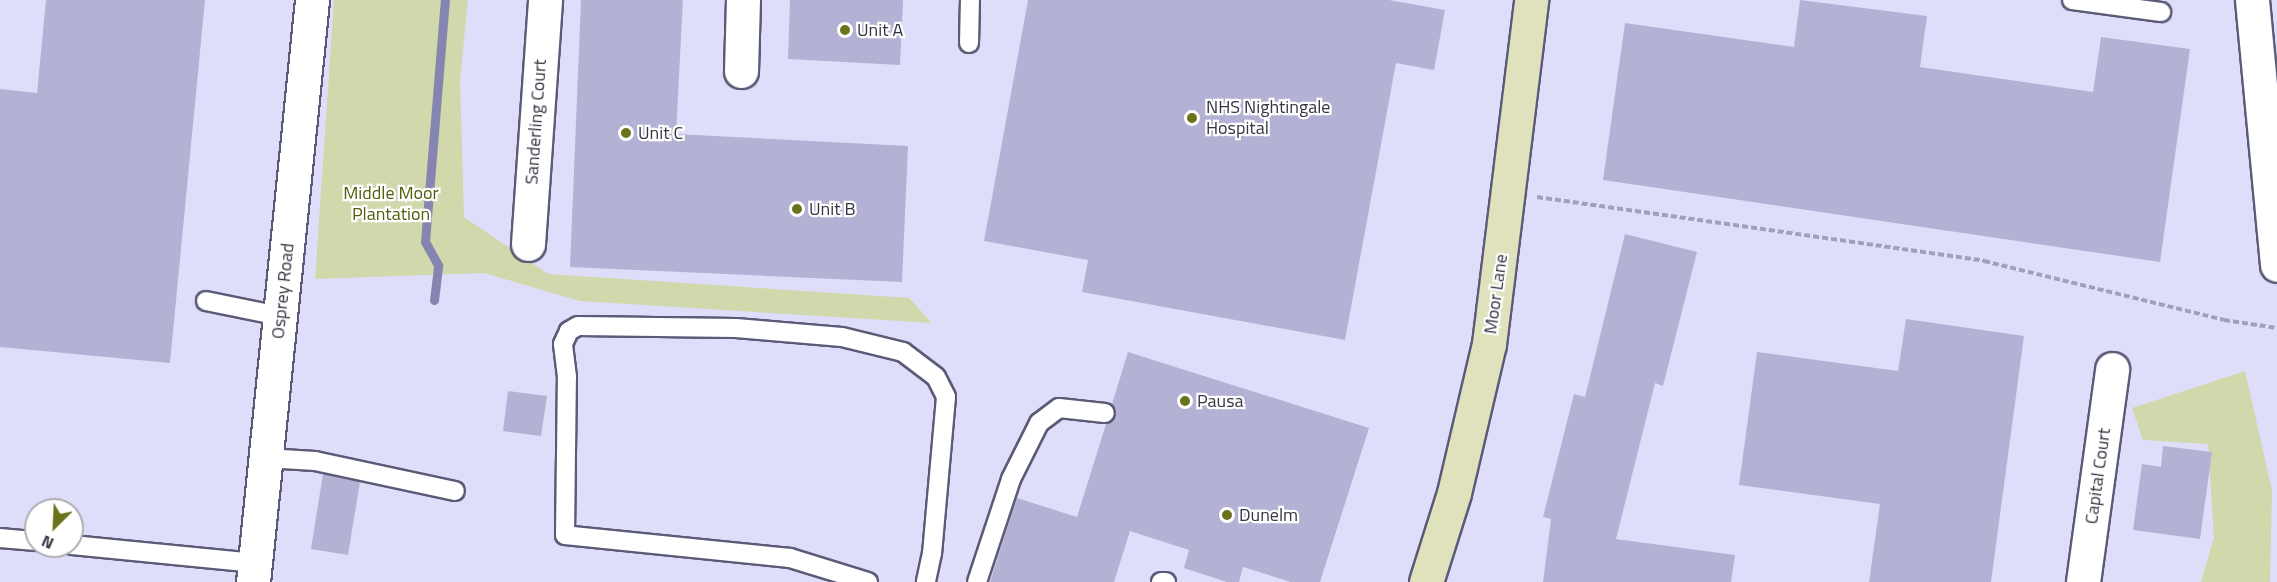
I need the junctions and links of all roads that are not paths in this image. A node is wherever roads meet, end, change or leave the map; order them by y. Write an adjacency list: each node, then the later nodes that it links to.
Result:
1 (312, 0): 15 (street, Osprey Road)
2 (545, 0): 12 (street, Sanderling Court)
3 (743, 0): 11 (street)
4 (970, 0): 9 (lane)
5 (1531, 0): 29 (main road, Moor Lane)
6 (2072, 0): 8 (lane)
7 (2252, 0): 10 (street)
8 (2161, 12)
9 (969, 42)
10 (2267, 68): 13 (street)
11 (741, 71)
12 (528, 244)
13 (2277, 265)
14 (206, 301): 15 (lane)
15 (280, 316): 18 (street, Osprey Road)
16 (2112, 369): 30 (street, Capital Court)
17 (1105, 412): 26 (lane)
18 (266, 458): 19 (lane); 23 (street, Osprey Road)
19 (455, 491)
20 (0, 538): 21 (lane)
21 (24, 540)
22 (84, 547): 23 (lane)
23 (254, 573)
24 (868, 582): 25 (lane)
25 (926, 582)
26 (977, 582)
27 (1161, 582): 28 (lane)
28 (1166, 582)
29 (1426, 582)
30 (2083, 582)

